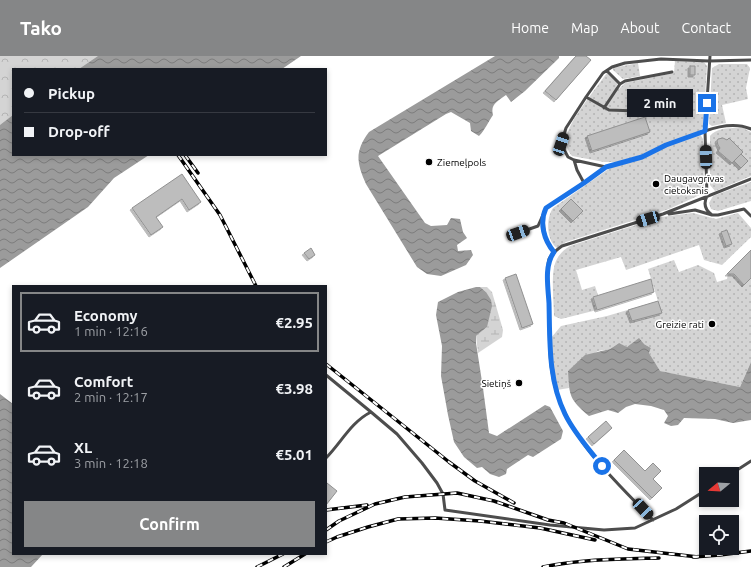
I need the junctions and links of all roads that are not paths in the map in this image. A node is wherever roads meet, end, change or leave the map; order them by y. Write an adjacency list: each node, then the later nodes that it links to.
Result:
1 (710, 56): 3 (lane)
2 (751, 60): 3 (lane)
3 (710, 61): 4 (lane); 11 (lane)
4 (607, 70): 6 (lane); 7 (lane)
5 (672, 72): 6 (lane)
6 (620, 84): 8 (lane)
7 (586, 97): 8 (lane); 12 (lane)
8 (604, 108): 9 (lane)
9 (645, 108)
10 (751, 129): 11 (lane)
11 (705, 131): 13 (lane); 16 (lane)
12 (574, 160): 13 (lane); 15 (lane)
13 (606, 167): 15 (lane)
14 (751, 179): 16 (lane)
15 (584, 183): 18 (lane)
16 (707, 196): 17 (lane); 19 (lane)
17 (663, 214): 19 (lane); 22 (lane)
18 (543, 215): 21 (lane); 22 (lane)
19 (712, 215): 20 (lane)
20 (751, 216)
21 (518, 233)
22 (554, 252): 29 (lane)
23 (327, 376): 24 (lane)
24 (370, 412): 25 (lane); 29 (lane)
25 (327, 457)
26 (751, 461): 27 (lane)
27 (739, 469)
28 (699, 494): 29 (lane)
29 (653, 520)

